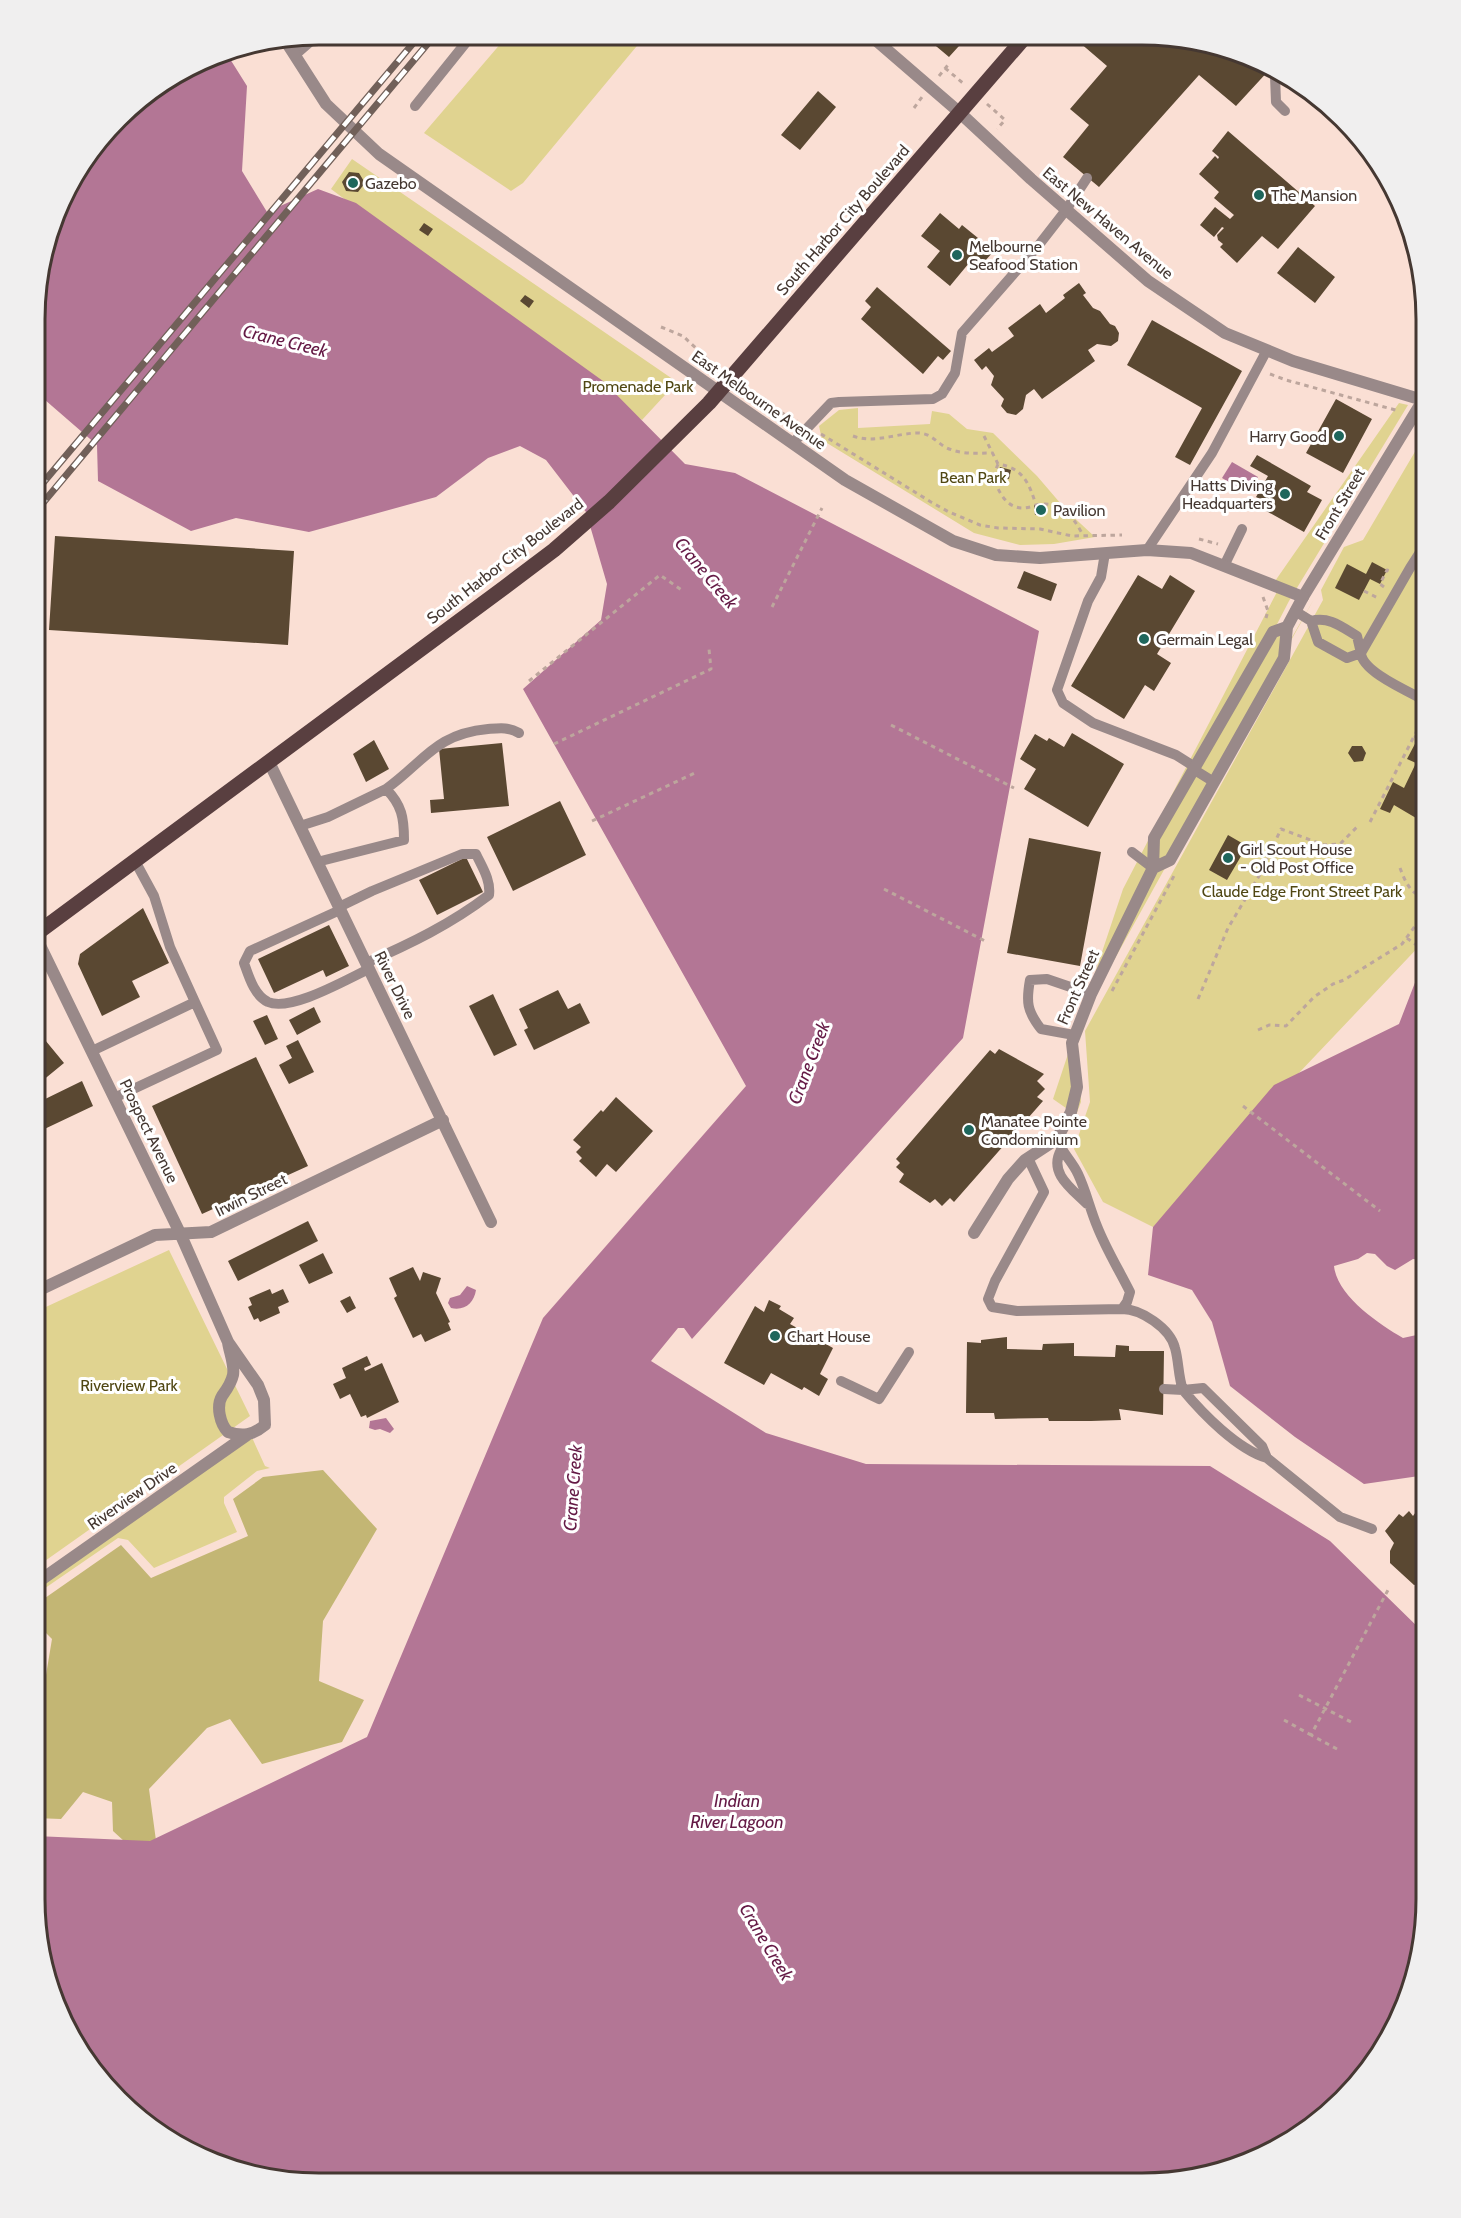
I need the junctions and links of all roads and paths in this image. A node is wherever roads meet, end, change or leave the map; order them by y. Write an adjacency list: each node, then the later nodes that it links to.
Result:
1 (464, 45): 8 (lane)
2 (881, 45): 10 (street, East New Haven Avenue)
3 (1017, 45): 10 (main road, South Harbor City Boulevard)
4 (306, 46): 6 (lane)
5 (289, 47): 6 (street, East Melbourne Avenue)
6 (295, 56): 24 (street, East Melbourne Avenue)
7 (1275, 80): 9 (lane)
8 (415, 106)
9 (1285, 111)
10 (959, 112): 12 (street, East New Haven Avenue); 57 (main road, South Harbor City Boulevard)
11 (1088, 178): 12 (lane)
12 (1066, 210): 14 (street, East New Haven Avenue); 21 (lane)
13 (661, 327): 15 (path)
14 (1267, 350): 16 (lane); 18 (street, East New Haven Avenue)
15 (717, 369)
16 (1257, 369): 20 (path); 34 (lane)
17 (742, 386): 21 (path)
18 (1416, 397)
19 (1416, 411): 20 (street, Front Street)
20 (1413, 415): 41 (street, Front Street)
21 (808, 427): 24 (lane); 30 (path)
22 (853, 436): 25 (path)
23 (984, 436): 25 (path)
24 (793, 443): 35 (street, East Melbourne Avenue)
25 (993, 453): 26 (path)
26 (998, 464): 27 (path); 27 (path)
27 (1036, 505): 30 (path)
28 (822, 508): 43 (path)
29 (1242, 530): 33 (lane)
30 (1083, 535): 31 (path)
31 (1127, 535)
32 (1193, 538): 33 (path)
33 (1232, 549): 37 (lane)
34 (1147, 550): 35 (street, East Melbourne Avenue); 37 (street, East Melbourne Avenue)
35 (1105, 553): 58 (lane)
36 (1416, 559): 49 (lane)
37 (1224, 566): 41 (street, East Melbourne Avenue)
38 (683, 591): 50 (path)
39 (1364, 591): 42 (path)
40 (1261, 594): 46 (path)
41 (1303, 597): 44 (street, Front Street)
42 (1383, 600)
43 (772, 608)
44 (1295, 611): 45 (lane); 47 (street, Front Street)
45 (1311, 621): 49 (lane); 49 (lane)
46 (1261, 627)
47 (1287, 627): 58 (street, Front Street); 60 (street, Front Street)
48 (709, 649): 56 (path)
49 (1362, 653): 51 (lane)
50 (528, 681)
51 (1416, 696)
52 (891, 725): 61 (path)
53 (1416, 732): 55 (path)
54 (519, 733): 62 (lane)
55 (1414, 736): 64 (path)
56 (554, 744)
57 (269, 762): 65 (street, River Drive); 68 (main road, South Harbor City Boulevard)
58 (1194, 768): 60 (lane); 70 (street, Front Street)
59 (697, 772): 63 (path)
60 (1214, 782): 70 (street, Front Street)
61 (1014, 788)
62 (386, 789): 65 (lane); 69 (lane)
63 (592, 821)
64 (1370, 822)
65 (300, 826): 69 (street, River Drive)
66 (1357, 827): 83 (path)
67 (1132, 852): 70 (lane)
68 (135, 861): 76 (main road, South Harbor City Boulevard); 84 (lane)
69 (317, 862): 74 (street, River Drive)
70 (1153, 868): 82 (street, Front Street)
71 (1400, 868): 73 (path)
72 (884, 889): 78 (path)
73 (1416, 894)
74 (340, 908): 81 (street, River Drive); 81 (lane); 81 (lane)
75 (1416, 926): 77 (path)
76 (45, 928)
77 (1407, 938): 79 (path); 85 (path)
78 (985, 941)
79 (1416, 945)
80 (45, 954): 87 (street, Prospect Avenue)
81 (368, 966): 90 (street, River Drive)
82 (1091, 994): 86 (street, Front Street); 86 (lane)
83 (1198, 999)
84 (195, 1002): 87 (lane); 88 (lane)
85 (1258, 1030)
86 (1074, 1035): 91 (street, Front Street)
87 (92, 1051): 88 (street, Prospect Avenue)
88 (114, 1098): 96 (street, Prospect Avenue)
89 (1243, 1106): 94 (path)
90 (443, 1120): 95 (street, River Drive); 96 (street, Irwin Street)
91 (1059, 1145): 92 (street, Front Street); 93 (lane); 93 (lane)
92 (1028, 1158): 97 (street, Front Street); 100 (lane)
93 (1088, 1204): 99 (lane)
94 (1380, 1210)
95 (491, 1222)
96 (180, 1233): 98 (street, Irwin Street); 102 (street, Prospect Avenue)
97 (974, 1233)
98 (45, 1287)
99 (1130, 1292): 100 (lane); 101 (lane)
100 (1122, 1309): 101 (lane)
101 (1150, 1318): 106 (lane)
102 (228, 1342): 107 (street, Prospect Avenue); 107 (street, Prospect Avenue)
103 (909, 1352): 104 (lane)
104 (841, 1381)
105 (1164, 1389): 106 (lane)
106 (1183, 1390): 108 (lane); 108 (lane)
107 (247, 1435): 110 (street, Riverview Drive)
108 (1267, 1458): 109 (lane)
109 (1372, 1529)
110 (45, 1577)
111 (1388, 1590): 113 (path)
112 (1299, 1695): 113 (path)
113 (1325, 1708): 115 (path); 116 (path)
114 (1284, 1720): 116 (path)
115 (1353, 1723)
116 (1311, 1735): 117 (path)
117 (1337, 1749)

